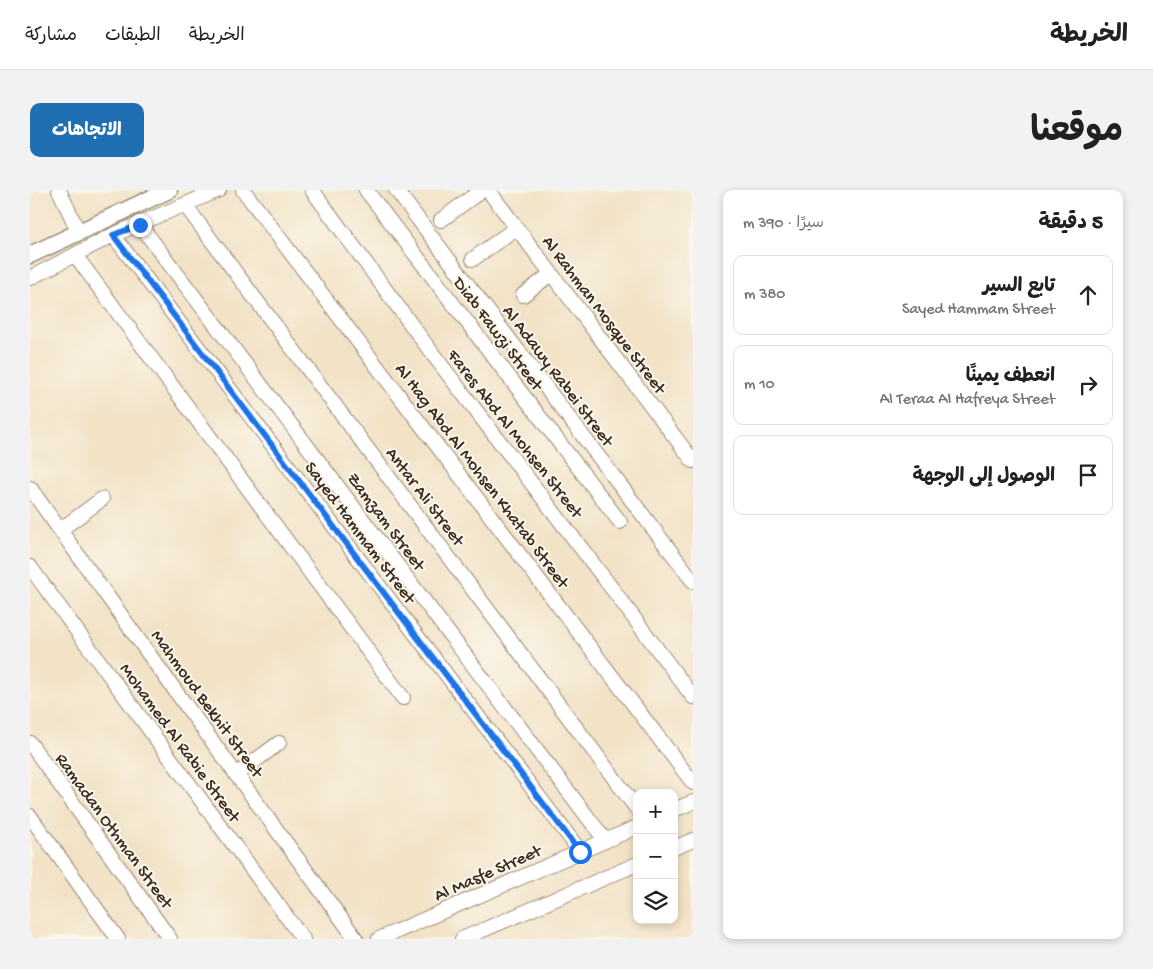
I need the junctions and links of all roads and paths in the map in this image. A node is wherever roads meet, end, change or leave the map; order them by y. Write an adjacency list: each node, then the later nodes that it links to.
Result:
1 (59, 190): 14 (street)
2 (219, 190): 10 (street)
3 (243, 190): 35 (street, Al Hag Abd Al Mohsen Khatab Street)
4 (312, 190): 30 (street, Fares Abd Al Mohsen Street)
5 (366, 190): 26 (street, Diab Fawzi Street)
6 (396, 190): 29 (street, Al Adawy Rabei Street)
7 (482, 190): 11 (street)
8 (488, 190): 13 (street, Al Rahman Mosque Street)
9 (167, 191): 14 (street)
10 (185, 205): 12 (street); 37 (street, Antar Ali Street)
11 (441, 220)
12 (140, 225): 15 (street); 41 (street, Zamzam Street)
13 (516, 228): 18 (street); 20 (street, Al Rahman Mosque Street)
14 (79, 233): 16 (street)
15 (113, 235): 17 (street); 44 (street, Sayed Hammam Street)
16 (30, 255)
17 (75, 255): 21 (street); 31 (street)
18 (473, 259)
19 (30, 261): 21 (street)
20 (551, 274): 22 (street); 23 (street, Al Rahman Mosque Street)
21 (33, 277)
22 (523, 295)
23 (693, 461)
24 (30, 488): 27 (street, Mahmoud Bekhit Street)
25 (102, 499): 27 (street)
26 (620, 522)
27 (60, 530): 34 (street, Mahmoud Bekhit Street)
28 (30, 567): 48 (street, Mohamed Al Rabie Street)
29 (693, 581)
30 (693, 697)
31 (404, 698)
32 (30, 743): 47 (street, Ramadan Othman Street)
33 (279, 743): 34 (street)
34 (236, 775): 49 (street, Mahmoud Bekhit Street)
35 (693, 783)
36 (693, 802): 38 (street)
37 (633, 804)
38 (678, 808)
39 (30, 816): 46 (street)
40 (633, 829): 41 (street, Al Masfe Street)
41 (605, 840): 44 (street, Al Masfe Street)
42 (693, 840): 43 (street)
43 (678, 846)
44 (580, 852): 50 (street, Al Masfe Street)
45 (633, 866): 51 (street)
46 (118, 939)
47 (170, 939)
48 (303, 939)
49 (356, 939)
50 (379, 939)
51 (462, 939)

